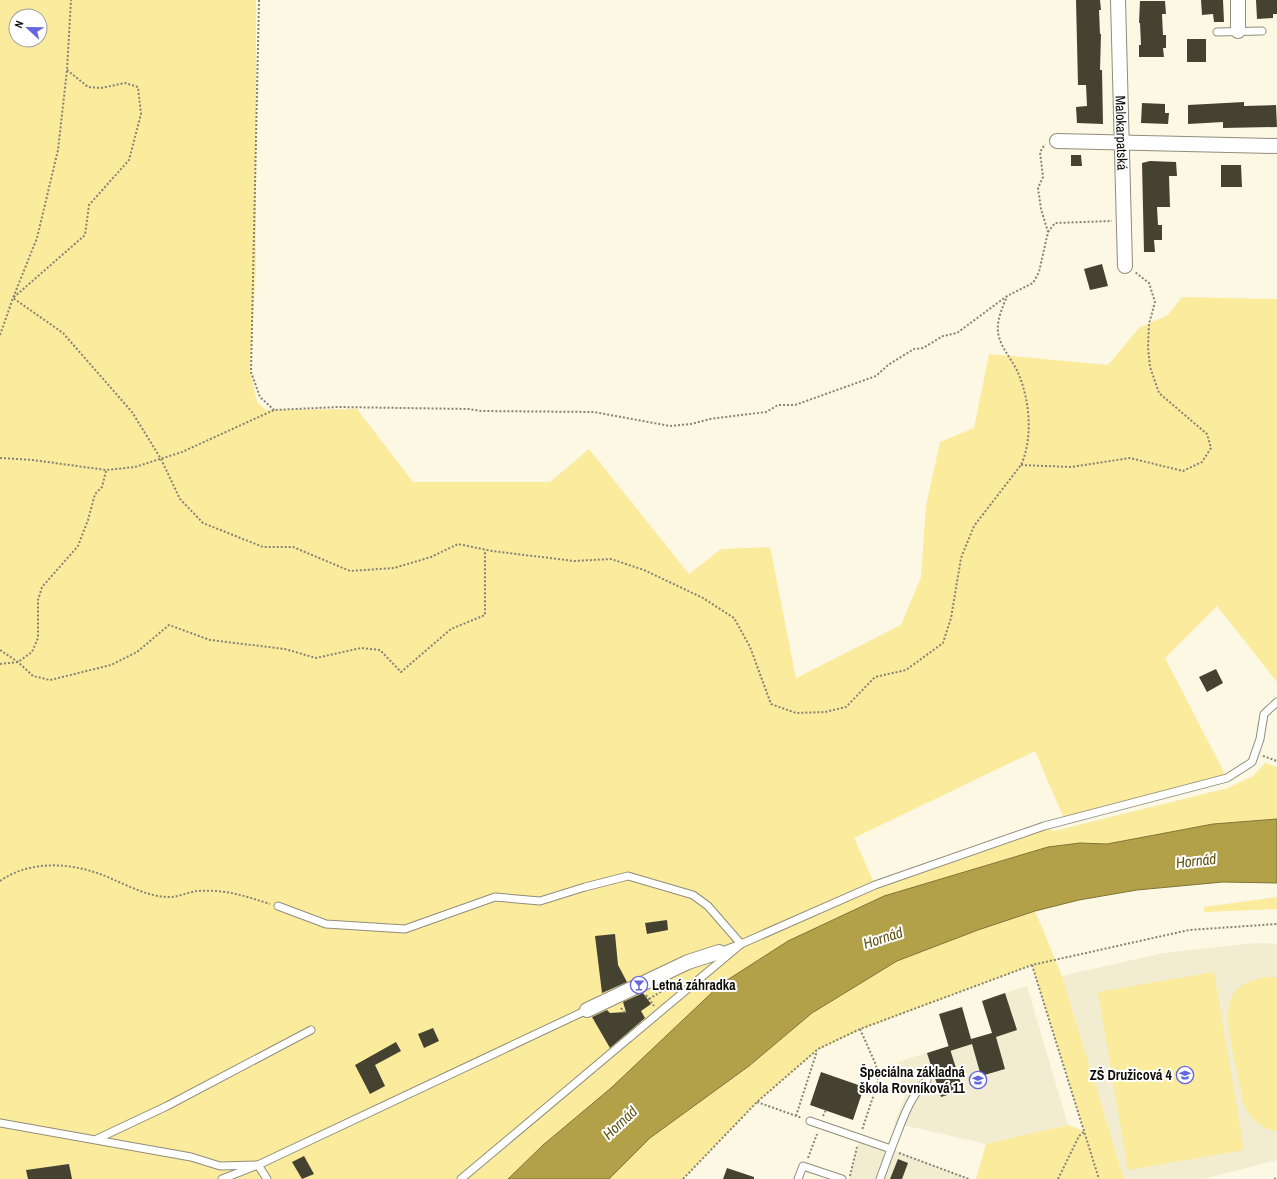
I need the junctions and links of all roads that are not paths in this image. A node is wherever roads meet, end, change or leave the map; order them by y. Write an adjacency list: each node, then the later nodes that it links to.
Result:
1 (1118, 0): 7 (street, Malokarpatská)
2 (1238, 0): 3 (street)
3 (1238, 31): 4 (lane); 5 (lane)
4 (1262, 31)
5 (1217, 32)
6 (1057, 141): 7 (street)
7 (1122, 143): 8 (street); 9 (street, Malokarpatská)
8 (1277, 146)
9 (1125, 266)
10 (1277, 702): 12 (lane)
11 (278, 906): 12 (lane)
12 (741, 944): 13 (lane); 24 (lane)
13 (719, 952): 14 (street)
14 (587, 1010): 21 (lane)
15 (310, 1030): 19 (lane)
16 (927, 1080): 20 (lane)
17 (810, 1121): 20 (lane)
18 (0, 1123): 19 (lane)
19 (97, 1139): 21 (lane)
20 (891, 1149): 27 (lane)
21 (258, 1164): 22 (lane); 23 (lane)
22 (222, 1179)
23 (267, 1179)
24 (461, 1179)
25 (798, 1179): 26 (lane)
26 (842, 1179)
27 (880, 1179)

